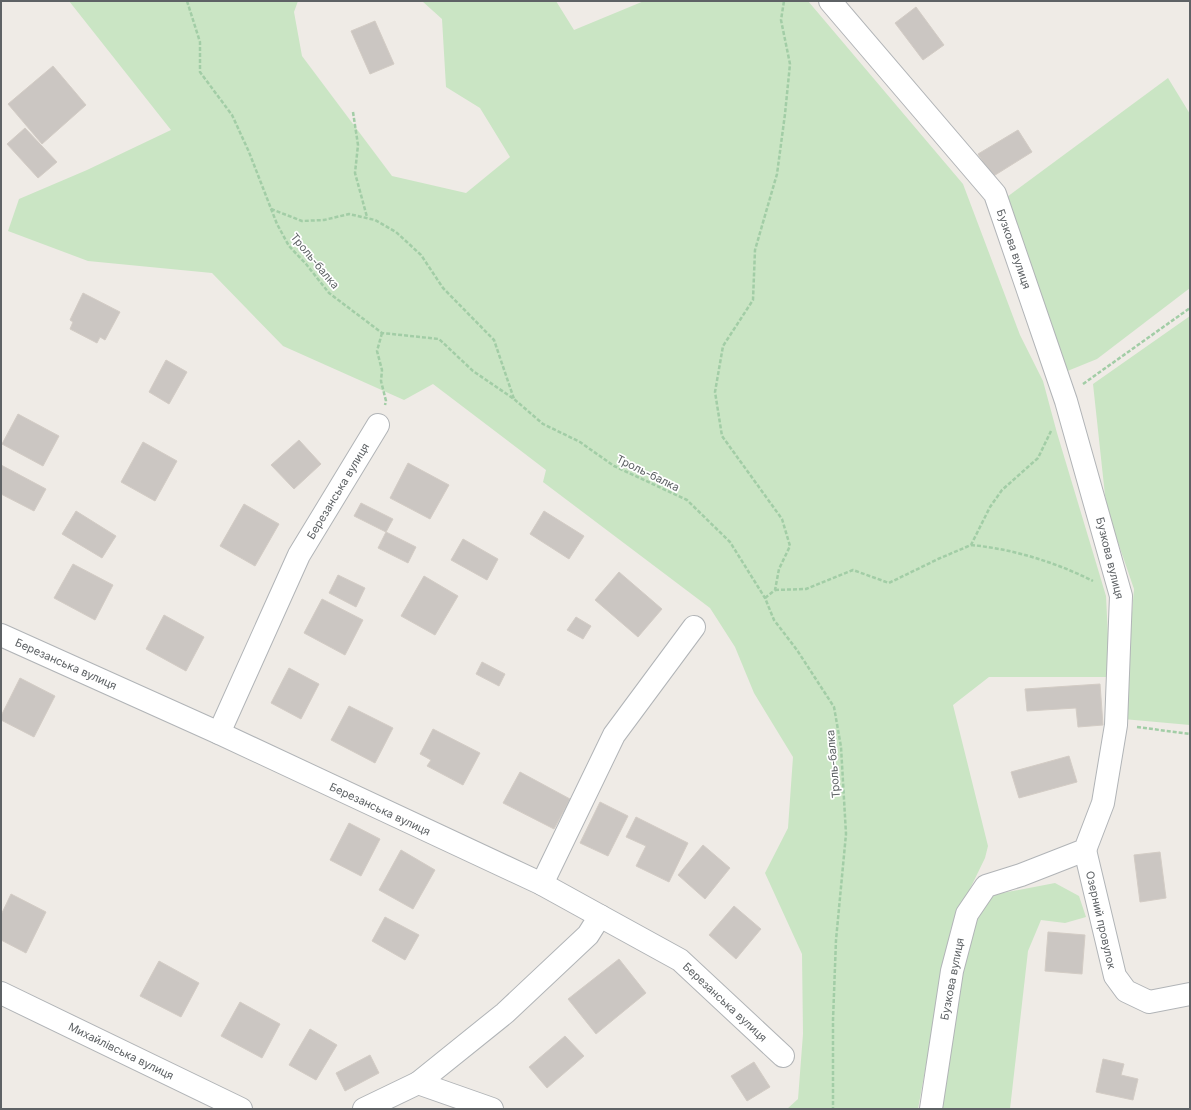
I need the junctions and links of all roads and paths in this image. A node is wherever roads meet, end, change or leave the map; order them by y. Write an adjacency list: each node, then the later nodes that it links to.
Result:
1 (187, 1): 5 (path, Троль-балка)
2 (784, 1): 13 (path)
3 (830, 1): 10 (street, Бузкова вулиця)
4 (353, 112): 6 (path)
5 (270, 208): 6 (path); 8 (path, Троль-балка)
6 (367, 218): 9 (path)
7 (1190, 308): 10 (path)
8 (382, 333): 9 (path, Троль-балка); 11 (path)
9 (514, 399): 15 (path, Троль-балка)
10 (1066, 401): 12 (path); 14 (street, Бузкова вулиця)
11 (378, 425): 19 (street, Березанська вулиця)
12 (971, 545): 13 (path); 14 (path)
13 (775, 590): 15 (path)
14 (1121, 596): 18 (street, Бузкова вулиця)
15 (766, 598): 31 (path, Троль-балка)
16 (694, 627): 22 (street)
17 (1, 634): 19 (street, Березанська вулиця)
18 (1116, 725): 20 (path); 21 (street, Бузкова вулиця)
19 (218, 734): 22 (street, Березанська вулиця)
20 (1190, 734)
21 (1085, 850): 25 (street, Озерний провулок); 32 (street, Бузкова вулиця)
22 (542, 884): 23 (street, Березанська вулиця)
23 (600, 916): 26 (street, Березанська вулиця); 27 (street)
24 (1, 993): 28 (street, Михайлівська вулиця)
25 (1190, 994)
26 (783, 1056)
27 (418, 1083): 29 (street); 30 (street)
28 (239, 1108)
29 (364, 1109)
30 (492, 1109)
31 (833, 1109)
32 (931, 1109)

